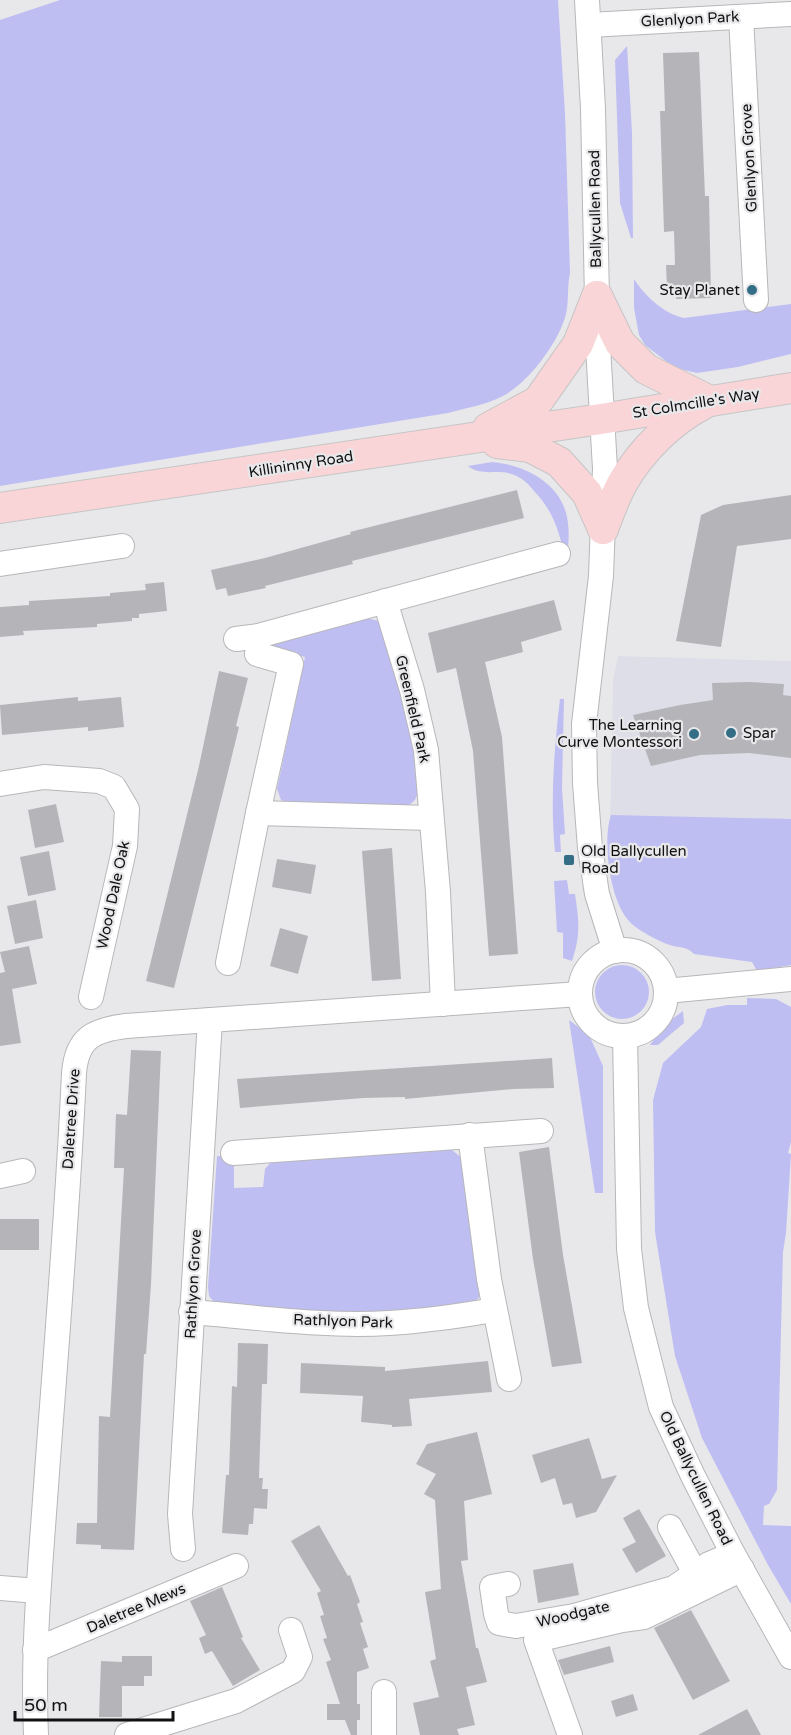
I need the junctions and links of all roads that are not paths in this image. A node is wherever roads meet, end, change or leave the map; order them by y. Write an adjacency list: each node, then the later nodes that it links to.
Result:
1 (587, 0): 4 (street, Ballycullen Road)
2 (791, 14): 3 (street, Glenlyon Park)
3 (741, 17): 4 (street, Glenlyon Park); 6 (street, Glenlyon Grove)
4 (589, 25): 5 (street, Ballycullen Road)
5 (597, 296): 8 (main road); 9 (street, Ballycullen Road); 10 (main road)
6 (756, 300)
7 (791, 388): 8 (main road, St Colmcille's Way)
8 (710, 401): 9 (main road, St Colmcille's Way); 12 (main road)
9 (601, 419): 10 (main road, Killininny Road); 12 (street)
10 (467, 439): 11 (main road, Killininny Road); 12 (main road)
11 (0, 508)
12 (603, 529): 22 (street)
13 (122, 546): 15 (street)
14 (558, 554): 16 (street)
15 (0, 564)
16 (385, 601): 17 (street); 21 (street, Greenfield Park)
17 (236, 639)
18 (257, 654): 20 (street)
19 (0, 784): 27 (street, Wood Dale Oak)
20 (258, 813): 21 (street); 23 (street)
21 (430, 818): 28 (street, Greenfield Park)
22 (615, 951): 25 (street); 26 (street)
23 (228, 963)
24 (791, 979): 25 (street)
25 (666, 991): 30 (street)
26 (580, 994): 28 (street, Daletree Drive); 30 (street)
27 (91, 997)
28 (442, 1004): 29 (street, Daletree Drive)
29 (210, 1020): 35 (street, Rathlyon Grove); 44 (street, Daletree Drive)
30 (625, 1036): 39 (street, Old Ballycullen Road)
31 (541, 1131): 32 (street)
32 (470, 1135): 33 (street); 34 (street)
33 (233, 1153)
34 (494, 1311): 35 (street, Rathlyon Park); 36 (street)
35 (191, 1312): 38 (street, Rathlyon Grove)
36 (509, 1379)
37 (670, 1527): 41 (street)
38 (183, 1549)
39 (738, 1561): 41 (street, Woodgate); 47 (street, Old Ballycullen Road); 52 (street)
40 (236, 1566): 46 (street, Daletree Mews)
41 (695, 1573): 42 (street, Woodgate)
42 (508, 1584)
43 (0, 1588): 44 (street)
44 (38, 1590): 46 (street, Daletree Drive)
45 (291, 1630): 50 (street)
46 (35, 1650): 49 (street, Daletree Drive)
47 (791, 1657)
48 (384, 1692): 51 (street)
49 (36, 1735)
50 (127, 1735)
51 (384, 1735)
52 (570, 1735)

